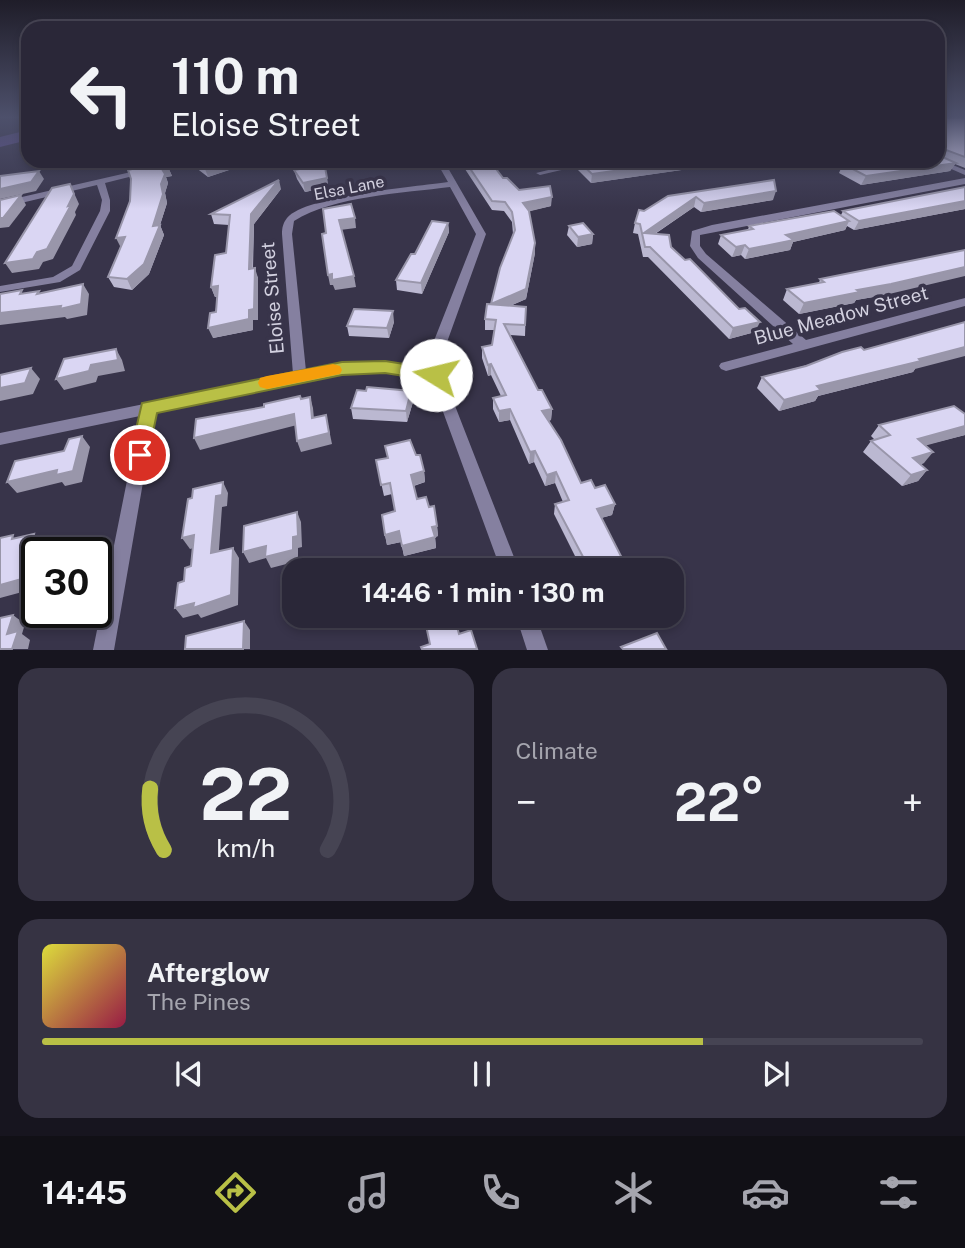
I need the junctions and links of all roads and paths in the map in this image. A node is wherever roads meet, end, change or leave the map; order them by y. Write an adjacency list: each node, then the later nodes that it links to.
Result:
1 (945, 164): 6 (street)
2 (159, 168): 8 (street)
3 (444, 168): 9 (street)
4 (563, 168): 5 (street)
5 (540, 173)
6 (965, 173)
7 (965, 181): 14 (street)
8 (100, 182): 10 (street); 12 (street)
9 (454, 184): 11 (street, Elsa Lane); 17 (street)
10 (0, 205)
11 (293, 218): 16 (street, Eloise Street)
12 (0, 289)
13 (965, 302): 14 (street, Blue Meadow Street)
14 (803, 345): 15 (street, Blue Meadow Street)
15 (726, 366)
16 (300, 375): 17 (street); 18 (street)
17 (436, 375): 20 (street)
18 (149, 408): 19 (street); 22 (street)
19 (0, 439)
20 (505, 558)
21 (530, 628): 23 (street)
22 (103, 649)
23 (538, 649)

